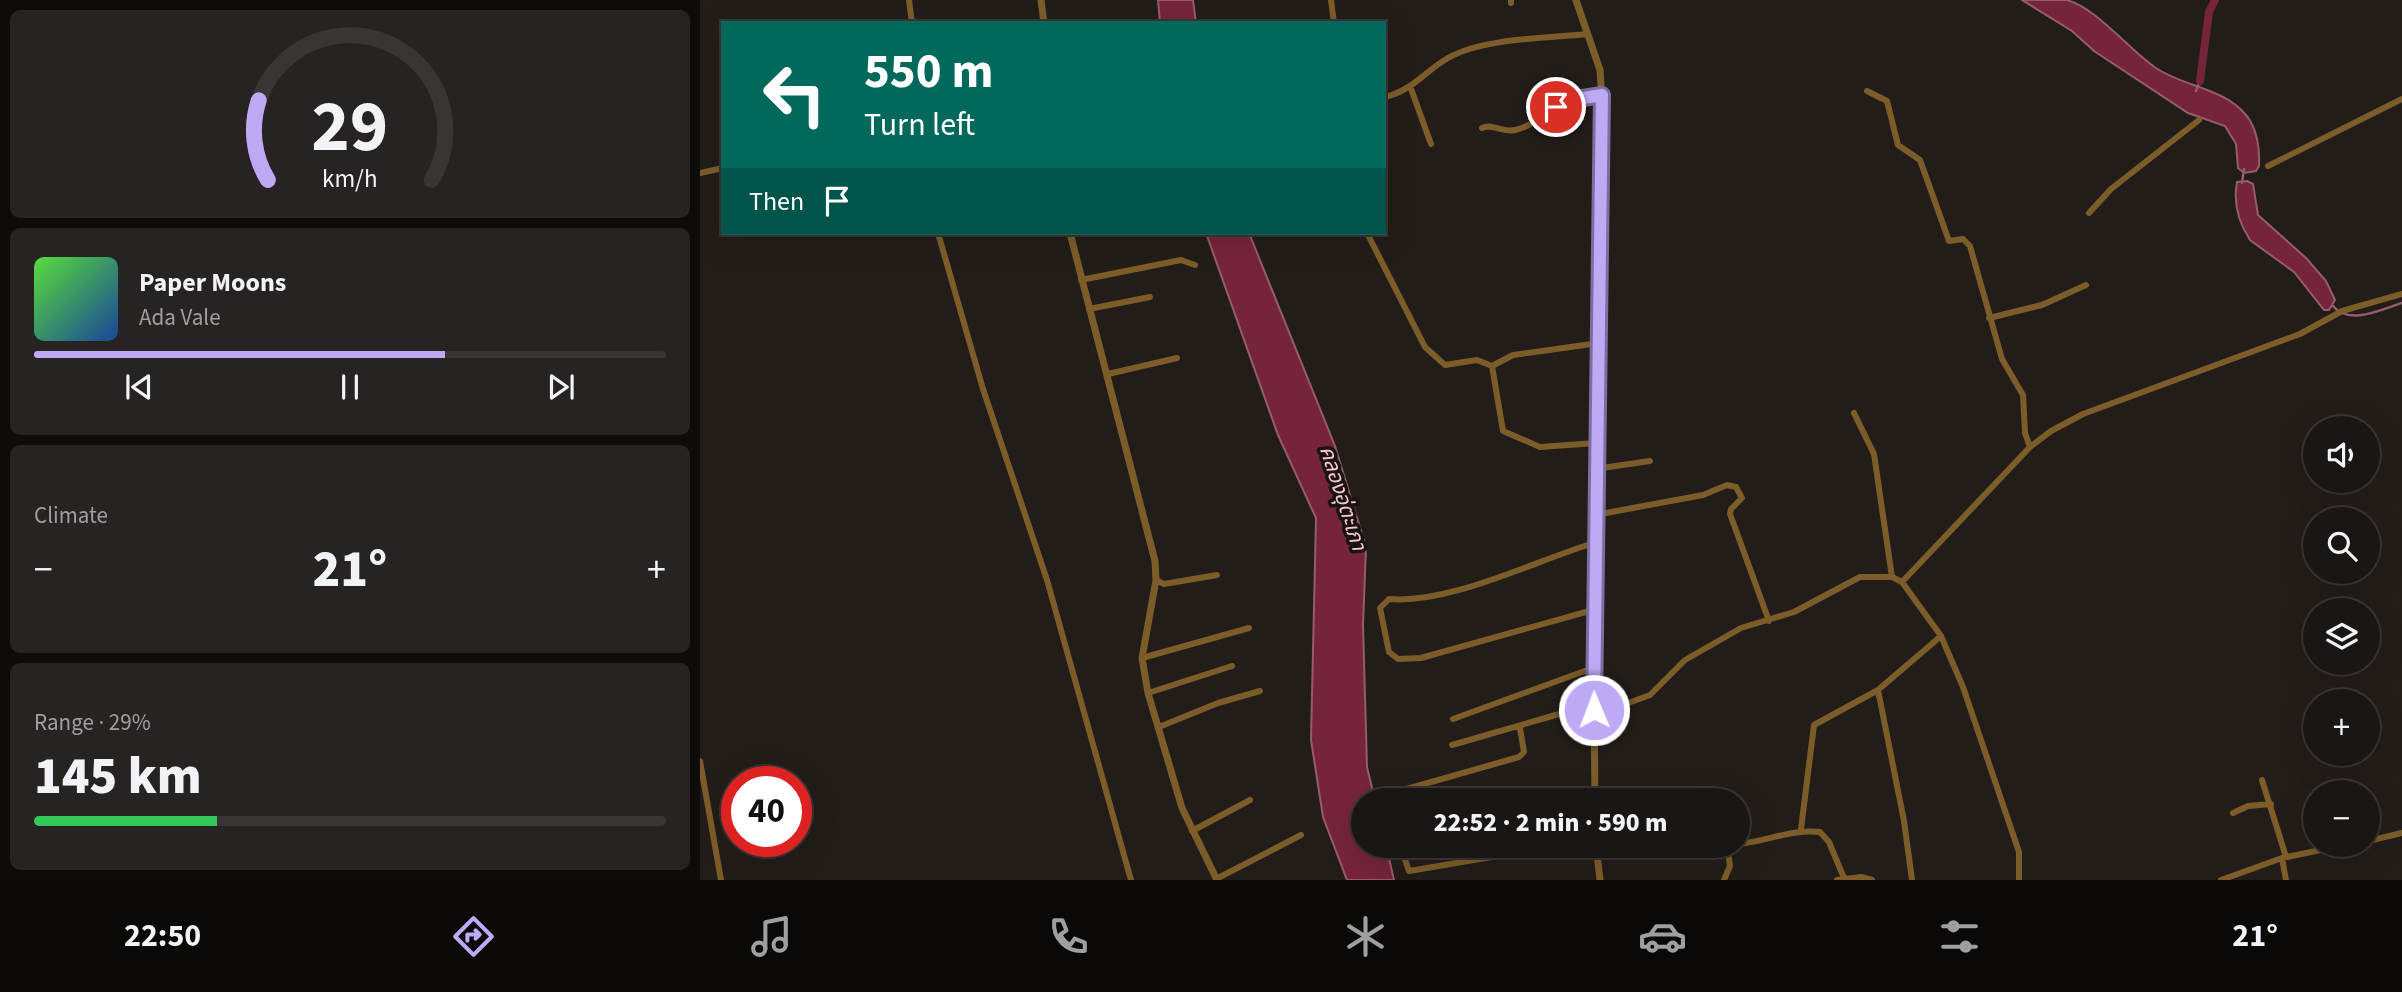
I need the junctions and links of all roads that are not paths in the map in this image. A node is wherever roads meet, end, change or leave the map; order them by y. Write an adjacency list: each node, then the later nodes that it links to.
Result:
1 (909, 0): 5 (street)
2 (1041, 0): 6 (street)
3 (1331, 0): 7 (street)
4 (1576, 0): 8 (street)
5 (912, 21)
6 (1044, 21)
7 (1334, 21)
8 (1588, 34): 9 (street); 11 (street)
9 (1410, 86): 12 (street); 16 (street)
10 (1867, 91): 30 (street)
11 (1602, 95): 15 (street); 31 (street)
12 (1386, 97)
13 (2402, 99): 17 (street)
14 (2199, 120): 20 (street)
15 (1482, 128)
16 (1431, 144)
17 (2268, 166)
18 (721, 168): 19 (street)
19 (700, 173)
20 (2089, 213)
21 (939, 235): 83 (street)
22 (1070, 235): 25 (street)
23 (1368, 235): 33 (street)
24 (1195, 265): 25 (street)
25 (1081, 280): 29 (street)
26 (2086, 285): 30 (street)
27 (2402, 294): 37 (street)
28 (1150, 297): 29 (street)
29 (1089, 309): 34 (street)
30 (1989, 318): 37 (street)
31 (1599, 343): 33 (street); 36 (street)
32 (1177, 358): 34 (street)
33 (1492, 366): 36 (street)
34 (1108, 374): 44 (street)
35 (1854, 412): 43 (street)
36 (1596, 443): 39 (street)
37 (2030, 447): 45 (street)
38 (1650, 461): 39 (street)
39 (1595, 469): 40 (street)
40 (1595, 514): 41 (street); 47 (street)
41 (1594, 543): 46 (street); 46 (street)
42 (1216, 575): 44 (street)
43 (1892, 577): 45 (street); 47 (street)
44 (1156, 579): 50 (street)
45 (1902, 582): 49 (street)
46 (1593, 610): 52 (street)
47 (1769, 621): 56 (street)
48 (1249, 628): 50 (street)
49 (1941, 636): 53 (street); 88 (street)
50 (1142, 658): 55 (street)
51 (1232, 666): 55 (street)
52 (1593, 668): 56 (street); 57 (street)
53 (1878, 690): 68 (street); 87 (street)
54 (1260, 691): 58 (street)
55 (1149, 693): 58 (street)
56 (1594, 710): 59 (street); 64 (street)
57 (1453, 719)
58 (1159, 727): 69 (street)
59 (1520, 728): 60 (street); 63 (street)
60 (1452, 745)
61 (700, 761): 82 (street)
62 (2262, 780): 66 (street)
63 (1410, 788)
64 (1595, 788)
65 (1250, 800): 69 (street)
66 (2272, 804): 67 (street); 75 (street)
67 (2233, 813)
68 (1801, 829): 73 (street); 81 (street)
69 (1192, 831): 80 (street)
70 (2402, 833): 72 (street)
71 (1301, 835): 80 (street)
72 (2380, 838)
73 (1750, 843)
74 (2303, 853): 75 (street)
75 (2284, 857): 89 (street); 90 (street)
76 (1404, 858): 77 (street)
77 (1486, 858)
78 (1597, 858): 84 (street)
79 (1729, 858): 85 (street)
80 (1217, 879)
81 (1840, 879): 86 (street)
82 (721, 880)
83 (1131, 880)
84 (1600, 880)
85 (1724, 880)
86 (1872, 880)
87 (1912, 880)
88 (2019, 880)
89 (2221, 880)
90 (2286, 880)

